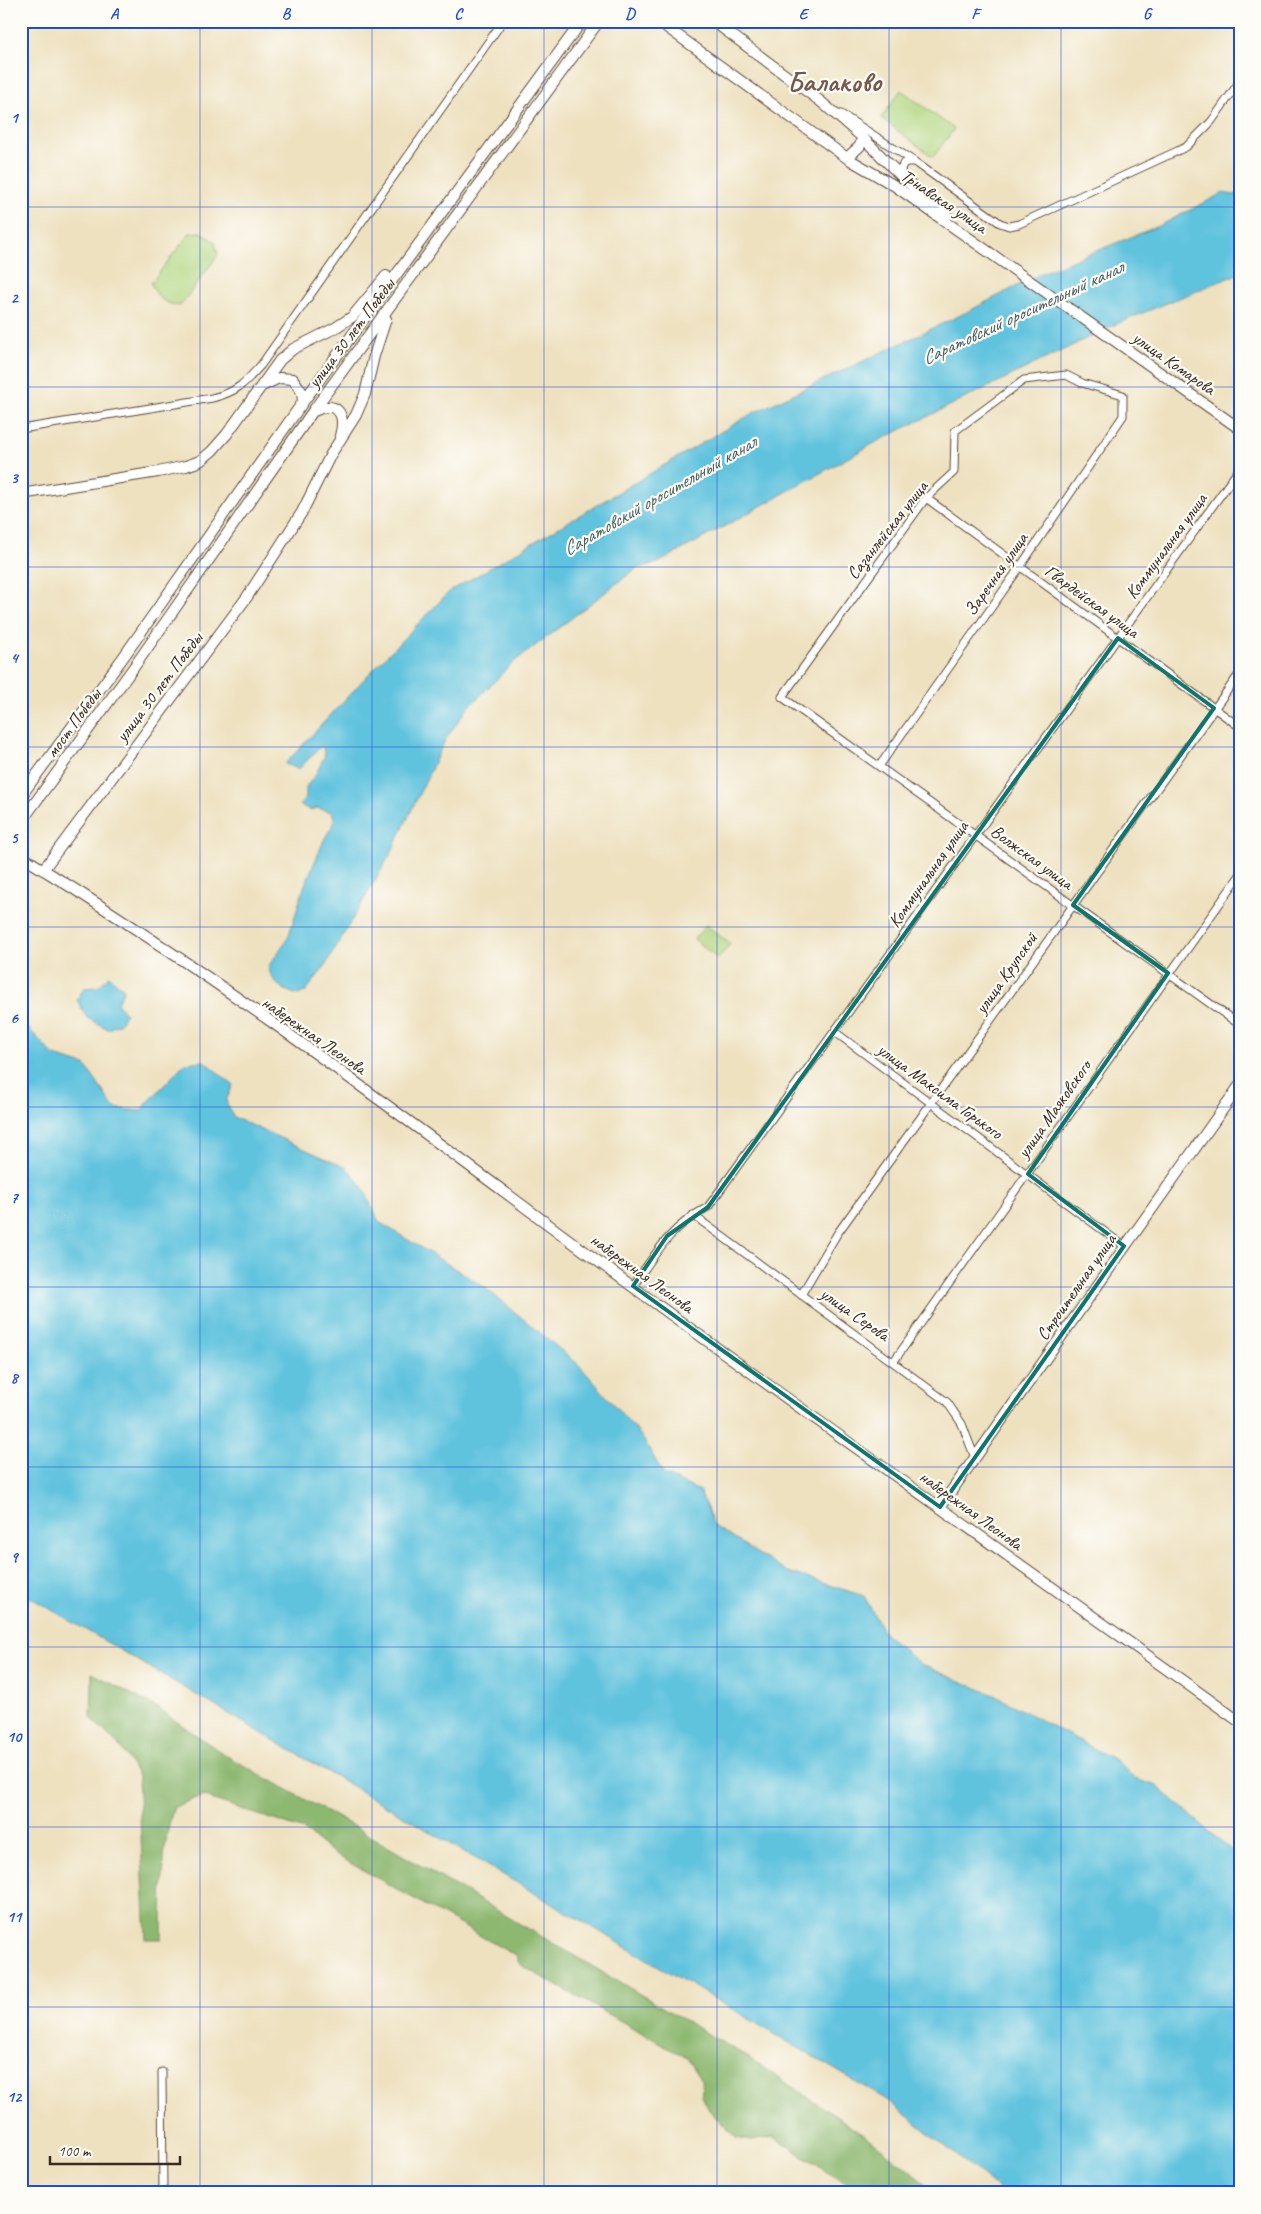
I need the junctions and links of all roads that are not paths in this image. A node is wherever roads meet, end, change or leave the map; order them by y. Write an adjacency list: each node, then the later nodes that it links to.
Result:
1 (503, 21): 19 (street)
2 (582, 21): 12 (main road)
3 (599, 21): 14 (main road, улица 30 лет Победы)
4 (658, 21): 9 (main road, Трнавская улица)
5 (713, 21): 7 (main road, Трнавская улица)
6 (1240, 81): 10 (street)
7 (820, 101): 8 (main road, Трнавская улица); 10 (street)
8 (862, 138): 9 (main road); 11 (main road, Трнавская улица)
9 (847, 158): 13 (main road, Трнавская улица)
10 (915, 162): 11 (street)
11 (903, 178): 13 (main road, Трнавская улица)
12 (420, 241): 15 (main road); 17 (main road)
13 (990, 252): 20 (main road, улица Комарова)
14 (396, 301): 18 (main road, улица 30 лет Победы); 21 (main road, улица 30 лет Победы)
15 (261, 387): 17 (main road); 23 (main road)
16 (1123, 395): 24 (street, Сазанлейская улица); 25 (street, Заречная улица)
17 (303, 402): 33 (main road)
18 (313, 411): 21 (main road); 27 (main road, улица 30 лет Победы)
19 (21, 429)
20 (1240, 429)
21 (339, 442): 37 (main road, улица 30 лет Победы)
22 (1240, 468): 26 (street, Коммунальная улица)
23 (21, 494)
24 (926, 498): 25 (street, Гвардейская улица); 29 (street, Сазанлейская улица)
25 (1020, 567): 26 (street, Гвардейская улица); 32 (street, Заречная улица)
26 (1118, 638): 30 (street, Гвардейская улица); 35 (street, Коммунальная улица)
27 (134, 667): 34 (main road, мост Победы)
28 (1240, 673): 30 (street, улица Крупской)
29 (782, 697): 32 (street, Волжская улица)
30 (1214, 708): 31 (street, Гвардейская улица); 39 (street, улица Крупской)
31 (1240, 727)
32 (880, 766): 35 (street, Волжская улица)
33 (21, 796)
34 (21, 822)
35 (974, 834): 39 (street, Волжская улица); 42 (street, Коммунальная улица)
36 (21, 856): 37 (main road, набережная Леонова)
37 (43, 870): 48 (main road, набережная Леонова)
38 (1240, 875): 40 (street, улица Маяковского)
39 (1073, 905): 40 (street, Волжская улица); 44 (street, улица Крупской)
40 (1168, 973): 41 (street, Волжская улица); 45 (street, улица Маяковского)
41 (1240, 1025)
42 (835, 1032): 44 (street, улица Максима Горького); 46 (street, Коммунальная улица)
43 (1240, 1085): 47 (main road, Строительная улица)
44 (932, 1103): 45 (street, улица Максима Горького); 49 (street, улица Крупской)
45 (1028, 1174): 47 (street, улица Максима Горького); 50 (street, улица Маяковского)
46 (692, 1215): 48 (street, Коммунальная улица); 49 (street, улица Серова)
47 (1124, 1246): 51 (main road, Строительная улица)
48 (633, 1286): 52 (main road, набережная Леонова)
49 (801, 1295): 50 (street, улица Серова)
50 (894, 1361): 51 (street, улица Серова)
51 (975, 1458): 52 (main road, Строительная улица)
52 (940, 1507): 53 (main road, набережная Леонова)
53 (1240, 1722)
54 (162, 2072): 55 (street)
55 (163, 2193)

